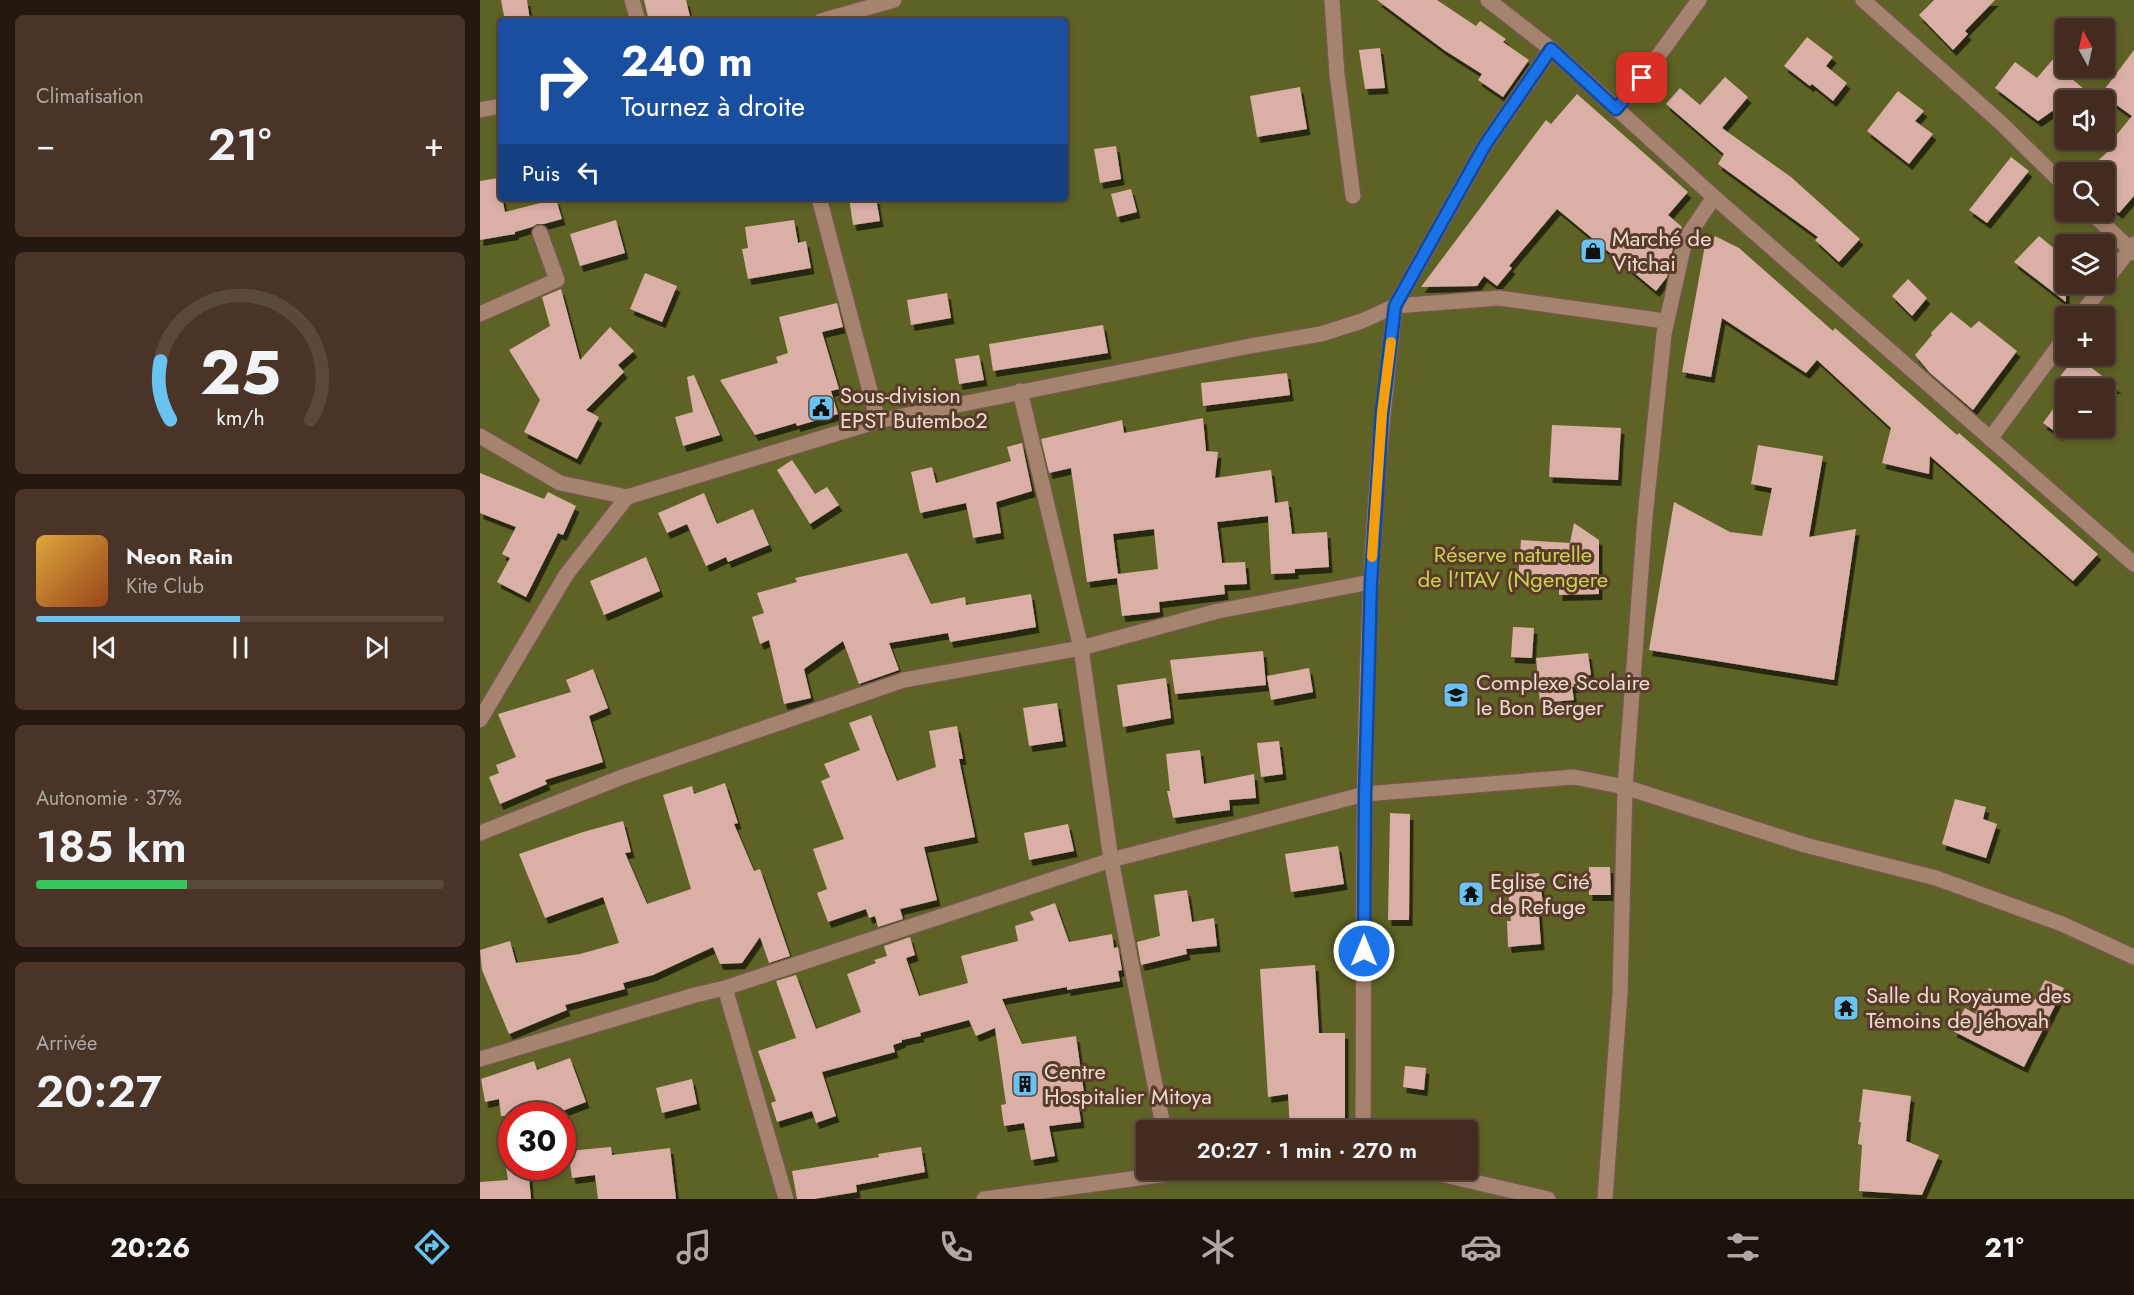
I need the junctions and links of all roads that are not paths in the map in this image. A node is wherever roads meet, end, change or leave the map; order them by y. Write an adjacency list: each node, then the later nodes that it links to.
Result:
1 (632, 0): 7 (street)
2 (894, 0): 8 (street)
3 (1332, 0): 14 (street)
4 (1488, 0): 9 (street)
5 (1699, 0): 11 (street)
6 (1863, 0): 13 (street)
7 (637, 18)
8 (831, 18)
9 (1551, 49): 11 (street); 21 (street)
10 (498, 107): 12 (street)
11 (1616, 109): 15 (street)
12 (480, 110)
13 (2055, 176)
14 (1353, 196)
15 (1714, 197): 23 (street); 28 (street)
16 (820, 201): 26 (street)
17 (2103, 222): 19 (street)
18 (540, 233): 22 (street)
19 (2133, 248): 20 (street)
20 (2115, 270)
21 (1395, 306): 23 (street); 25 (street); 31 (street)
22 (480, 314)
23 (1665, 321): 34 (street)
24 (2055, 351): 28 (street)
25 (1020, 391): 26 (street); 32 (street)
26 (878, 421): 29 (street)
27 (480, 436): 29 (street)
28 (1990, 439): 30 (street)
29 (627, 496): 33 (street)
30 (2134, 564)
31 (1371, 582): 32 (street); 35 (street)
32 (1081, 648): 36 (street); 37 (street)
33 (480, 720)
34 (1625, 787): 35 (street); 38 (street); 48 (street)
35 (1365, 794): 37 (street); 42 (street)
36 (480, 833)
37 (1111, 860): 39 (street); 41 (street)
38 (2134, 957)
39 (724, 988): 40 (street); 45 (street)
40 (480, 1059)
41 (1162, 1120)
42 (1363, 1120)
43 (1136, 1177): 46 (street)
44 (1466, 1180): 47 (street)
45 (786, 1199)
46 (984, 1199)
47 (1548, 1199)
48 (1605, 1199)

